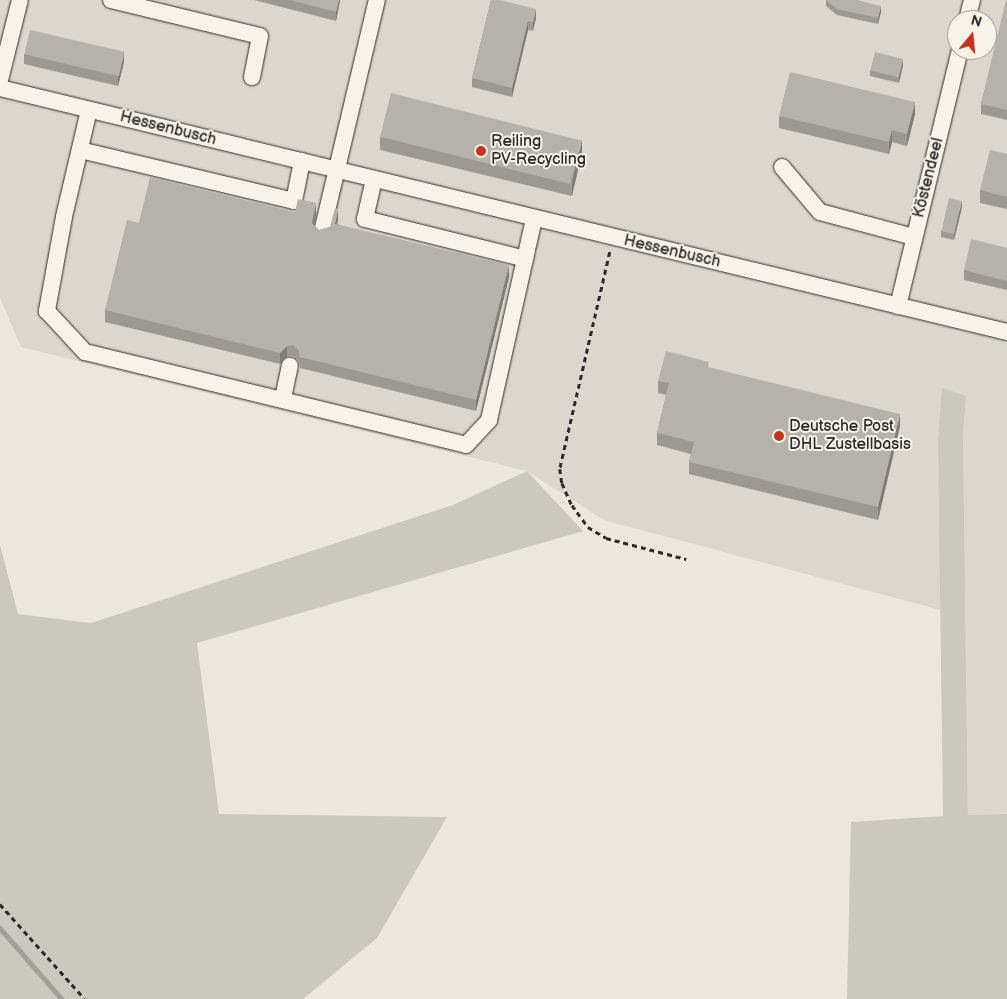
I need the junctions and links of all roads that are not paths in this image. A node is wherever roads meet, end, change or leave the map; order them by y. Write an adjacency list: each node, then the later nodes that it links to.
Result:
1 (20, 0): 6 (street)
2 (111, 0): 5 (street)
3 (377, 0): 12 (street)
4 (958, 60): 16 (street, Köstendeel)
5 (252, 77)
6 (0, 80)
7 (0, 88): 8 (street, Hessenbusch)
8 (89, 110): 9 (street); 10 (street, Hessenbusch)
9 (80, 150): 10 (street); 21 (street)
10 (302, 161): 12 (street, Hessenbusch)
11 (782, 167): 16 (street)
12 (336, 170): 13 (street, Hessenbusch); 15 (street)
13 (374, 179): 14 (street, Hessenbusch); 17 (street)
14 (534, 219): 17 (street); 18 (street, Hessenbusch)
15 (322, 232)
16 (914, 237): 18 (street, Köstendeel)
17 (525, 259): 21 (street)
18 (898, 306): 19 (street, Hessenbusch)
19 (1007, 332)
20 (290, 366): 21 (street)
21 (283, 398)

